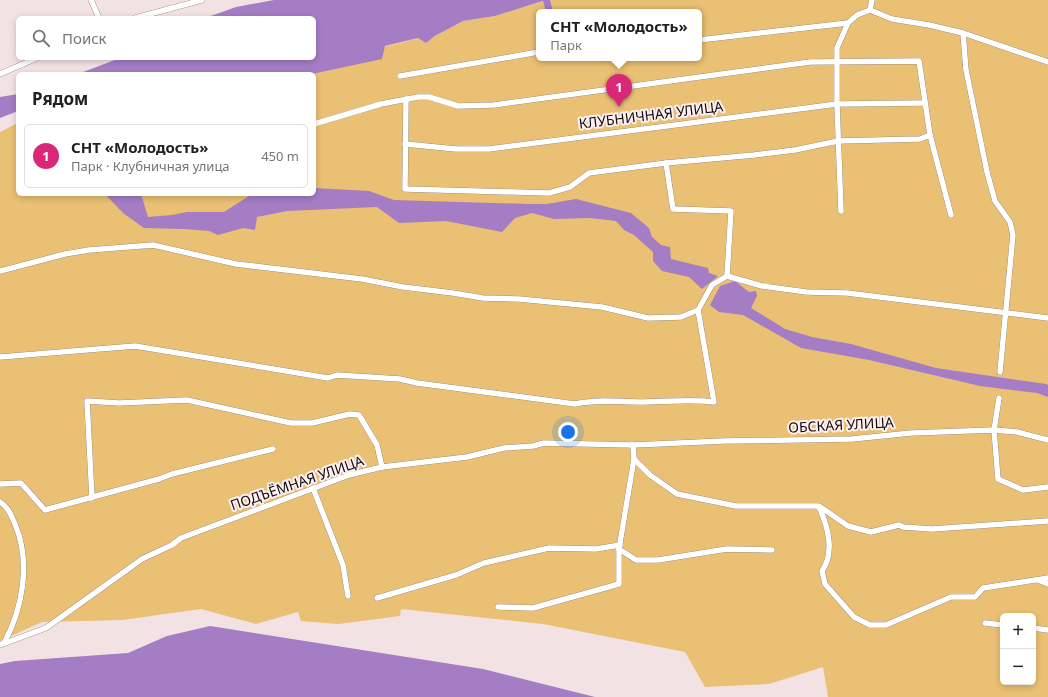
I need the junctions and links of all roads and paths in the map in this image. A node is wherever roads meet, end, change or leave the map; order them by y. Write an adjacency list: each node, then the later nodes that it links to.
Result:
1 (91, 0): 5 (street)
2 (202, 0): 6 (street)
3 (872, 0): 4 (street)
4 (870, 10): 7 (street); 8 (street)
5 (98, 16)
6 (142, 16)
7 (848, 23): 9 (street); 12 (street)
8 (963, 33): 13 (street); 29 (street)
9 (702, 40)
10 (536, 53): 15 (street)
11 (32, 60): 14 (street)
12 (837, 61): 16 (street); 17 (street); 18 (street)
13 (1048, 62)
14 (0, 74)
15 (400, 76)
16 (406, 99): 19 (street); 22 (street)
17 (925, 103): 18 (street, КЛУБНИЧНАЯ УЛИЦА); 20 (street)
18 (837, 104): 21 (street); 22 (street, КЛУБНИЧНАЯ УЛИЦА)
19 (316, 123)
20 (930, 135): 21 (street); 25 (street)
21 (838, 140): 23 (street); 24 (street)
22 (406, 144): 23 (street)
23 (666, 163): 27 (street)
24 (841, 211)
25 (951, 215)
26 (0, 271): 28 (street)
27 (728, 276): 28 (street); 29 (street)
28 (698, 310): 31 (street)
29 (1005, 314): 30 (street); 32 (street)
30 (1048, 318)
31 (0, 357)
32 (1000, 372)
33 (999, 398): 34 (street)
34 (994, 430): 35 (street, ОБСКАЯ УЛИЦА); 36 (street, ОБСКАЯ УЛИЦА); 42 (street)
35 (1048, 440)
36 (633, 445): 38 (street); 39 (street, ПОДЪЁМНАЯ УЛИЦА)
37 (273, 449): 43 (street)
38 (634, 459): 45 (street); 47 (street)
39 (382, 467): 41 (street, ПОДЪЁМНАЯ УЛИЦА); 43 (street)
40 (0, 484): 43 (street)
41 (313, 488): 52 (street); 59 (street, ПОДЪЁМНАЯ УЛИЦА)
42 (1048, 488)
43 (92, 498)
44 (0, 502): 59 (street)
45 (819, 506): 46 (street); 50 (street)
46 (1048, 521)
47 (619, 547): 48 (street); 53 (street); 54 (street)
48 (772, 550)
49 (1048, 578): 50 (street)
50 (1038, 580): 51 (street)
51 (1048, 584)
52 (348, 596)
53 (377, 598)
54 (498, 607)
55 (985, 623): 56 (street)
56 (1000, 625)
57 (1036, 628): 58 (street)
58 (1048, 630)
59 (2, 644)

